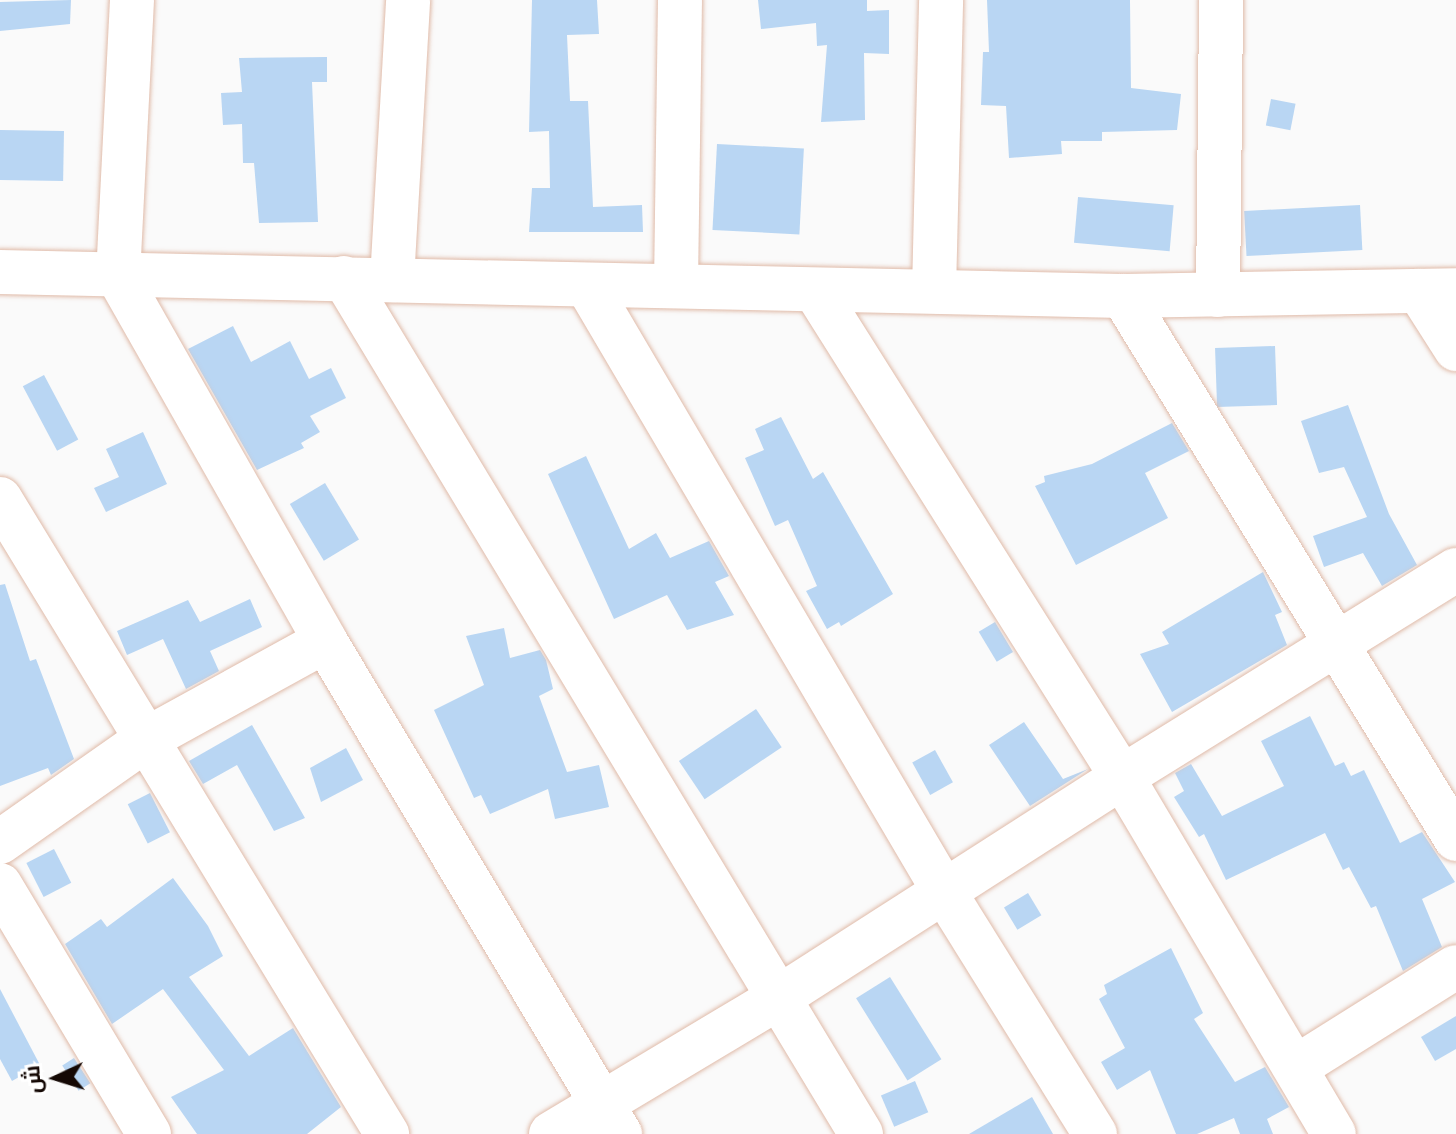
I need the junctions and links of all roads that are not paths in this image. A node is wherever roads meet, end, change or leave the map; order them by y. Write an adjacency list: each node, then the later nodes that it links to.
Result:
1 (132, 0): 7 (street)
2 (408, 0): 9 (street)
3 (680, 0): 11 (street)
4 (941, 0): 13 (street)
5 (1221, 0): 15 (street)
6 (0, 272): 7 (street)
7 (118, 276): 8 (street); 20 (street)
8 (344, 278): 9 (street); 29 (street)
9 (392, 280): 10 (street)
10 (587, 285): 11 (street); 27 (street)
11 (676, 285): 12 (street)
12 (815, 290): 13 (street); 23 (street)
13 (934, 291): 16 (street)
14 (1438, 291): 15 (street); 17 (street)
15 (1218, 295): 16 (street)
16 (1123, 296): 21 (street)
17 (1456, 349)
18 (0, 499): 22 (street)
19 (1456, 570): 21 (street)
20 (325, 641): 22 (street); 31 (street)
21 (1337, 643): 23 (street); 24 (street)
22 (145, 740): 25 (street); 33 (street)
23 (1122, 777): 27 (street); 30 (street)
24 (1456, 839)
25 (0, 842)
26 (0, 885): 32 (street)
27 (945, 893): 29 (street); 36 (street)
28 (1456, 967): 30 (street)
29 (778, 998): 31 (street); 35 (street)
30 (1298, 1066): 37 (street)
31 (610, 1120): 34 (street)
32 (149, 1134)
33 (387, 1134)
34 (551, 1134)
35 (861, 1134)
36 (1095, 1134)
37 (1334, 1134)

